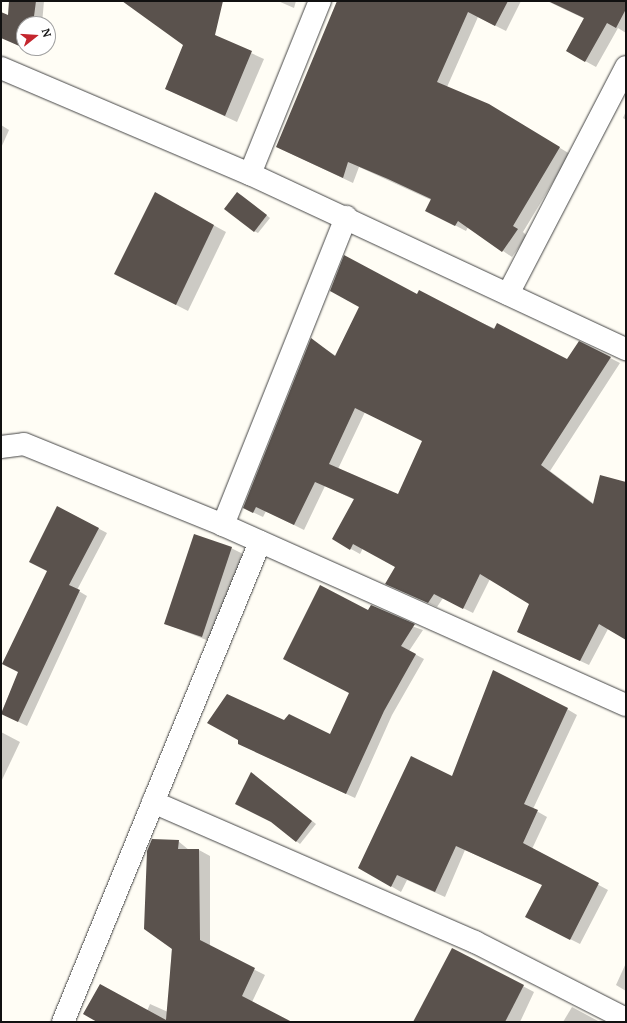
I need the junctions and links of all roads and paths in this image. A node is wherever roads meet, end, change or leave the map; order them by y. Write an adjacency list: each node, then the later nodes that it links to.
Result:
1 (320, 1): 4 (street)
2 (626, 67): 6 (street)
3 (1, 68): 4 (street)
4 (250, 174): 5 (street)
5 (346, 217): 6 (street); 9 (street)
6 (508, 294): 7 (street)
7 (626, 349)
8 (1, 447): 9 (street)
9 (223, 525): 10 (street)
10 (260, 542): 11 (street); 12 (street)
11 (626, 705)
12 (154, 802): 13 (street); 14 (street)
13 (626, 1019)
14 (63, 1022)

